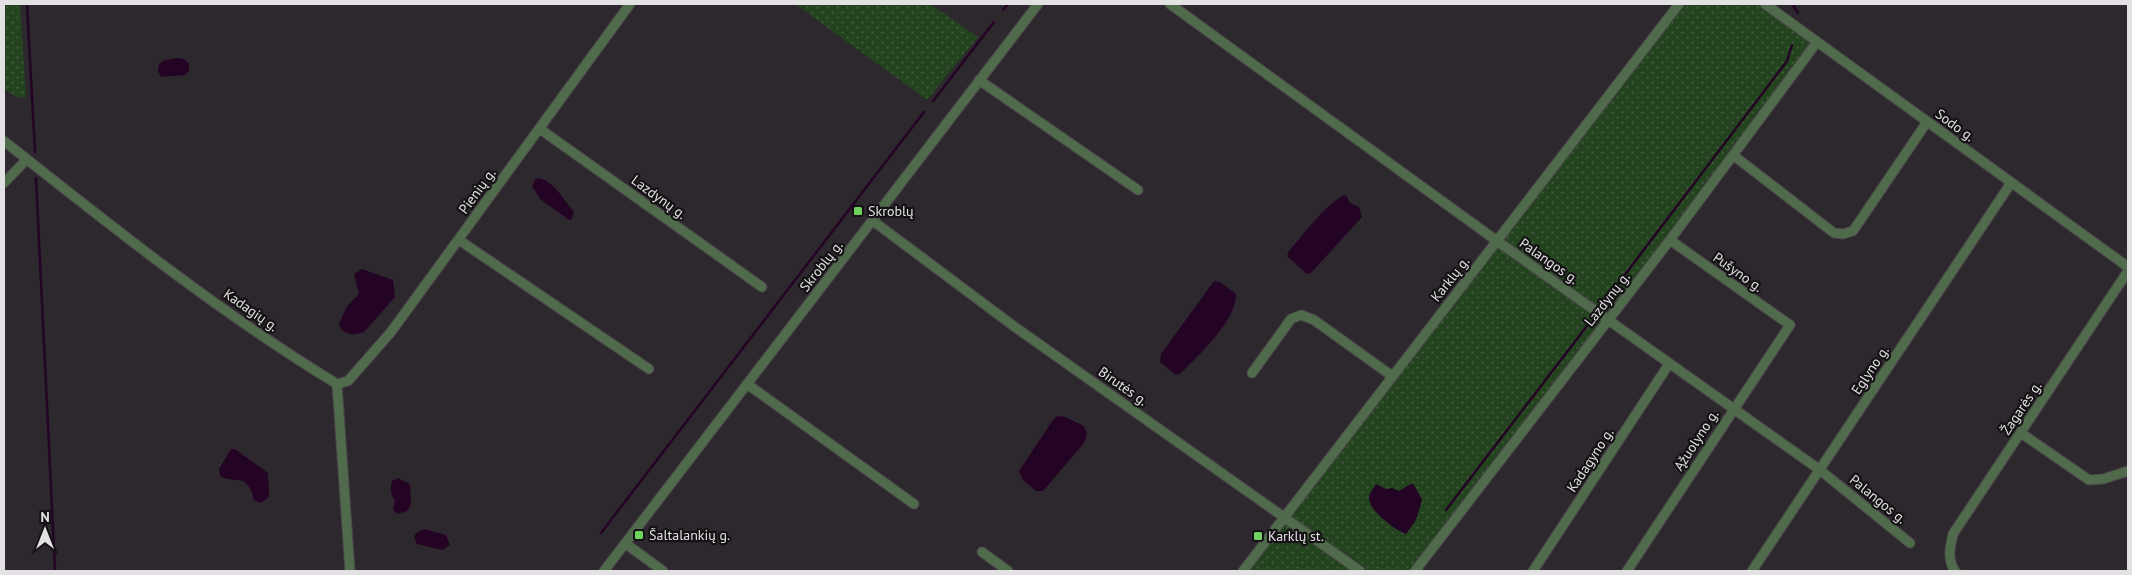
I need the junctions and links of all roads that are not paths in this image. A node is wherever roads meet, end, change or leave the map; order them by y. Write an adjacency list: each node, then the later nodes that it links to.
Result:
1 (630, 4): 9 (street, Pienių g.)
2 (1038, 4): 7 (street, Skroblų g.)
3 (1170, 4): 19 (street, Palangos g.)
4 (1679, 4): 19 (street, Karklų g.)
5 (1765, 4): 6 (street, Sodo g.)
6 (1817, 42): 8 (street, Sodo g.); 11 (street, Lazdynų g.)
7 (979, 80): 15 (street); 16 (street, Skroblų g.)
8 (1927, 122): 11 (street); 14 (street, Sodo g.)
9 (540, 128): 17 (street, Pienių g.); 22 (street, Lazdynų g.)
10 (4, 141): 12 (street, Kadagių g.)
11 (1733, 155): 18 (street, Lazdynų g.)
12 (26, 159): 13 (street); 29 (street, Kadagių g.)
13 (4, 183)
14 (2011, 183): 20 (street, Sodo g.); 33 (street, Eglyno g.)
15 (1138, 190)
16 (873, 222): 30 (street, Skroblų g.); 36 (street, Birutės g.)
17 (459, 240): 26 (street); 29 (street, Pienių g.)
18 (1670, 240): 23 (street, Lazdynų g.); 24 (street, Pušyno g.)
19 (1497, 241): 23 (street, Palangos g.); 28 (street, Karklų g.)
20 (2128, 267)
21 (2128, 271): 32 (street, Žagarės g.)
22 (762, 287)
23 (1608, 320): 25 (street, Palangos g.); 47 (street, Lazdynų g.)
24 (1790, 325): 31 (street, Ąžuolyno g.)
25 (1669, 364): 31 (street, Palangos g.); 48 (street, Kadagyno g.)
26 (649, 369)
27 (1252, 372): 28 (street)
28 (1392, 376): 36 (street, Karklų g.)
29 (337, 384): 41 (street)
30 (746, 384): 35 (street); 38 (street, Skroblų g.)
31 (1733, 408): 33 (street, Palangos g.); 49 (street, Ąžuolyno g.)
32 (2021, 433): 34 (street); 40 (street, Žagarės g.)
33 (1820, 470): 37 (street, Palangos g.); 50 (street, Eglyno g.)
34 (2128, 471)
35 (914, 504)
36 (1285, 519): 45 (street, Karklų g.); 46 (street, Birutės g.)
37 (1910, 543)
38 (626, 544): 42 (street, Skroblų g.); 43 (street)
39 (982, 552): 44 (street)
40 (1953, 568)
41 (350, 571)
42 (604, 571)
43 (663, 571)
44 (1008, 571)
45 (1243, 571)
46 (1360, 571)
47 (1415, 571)
48 (1533, 571)
49 (1627, 571)
50 (1752, 571)

